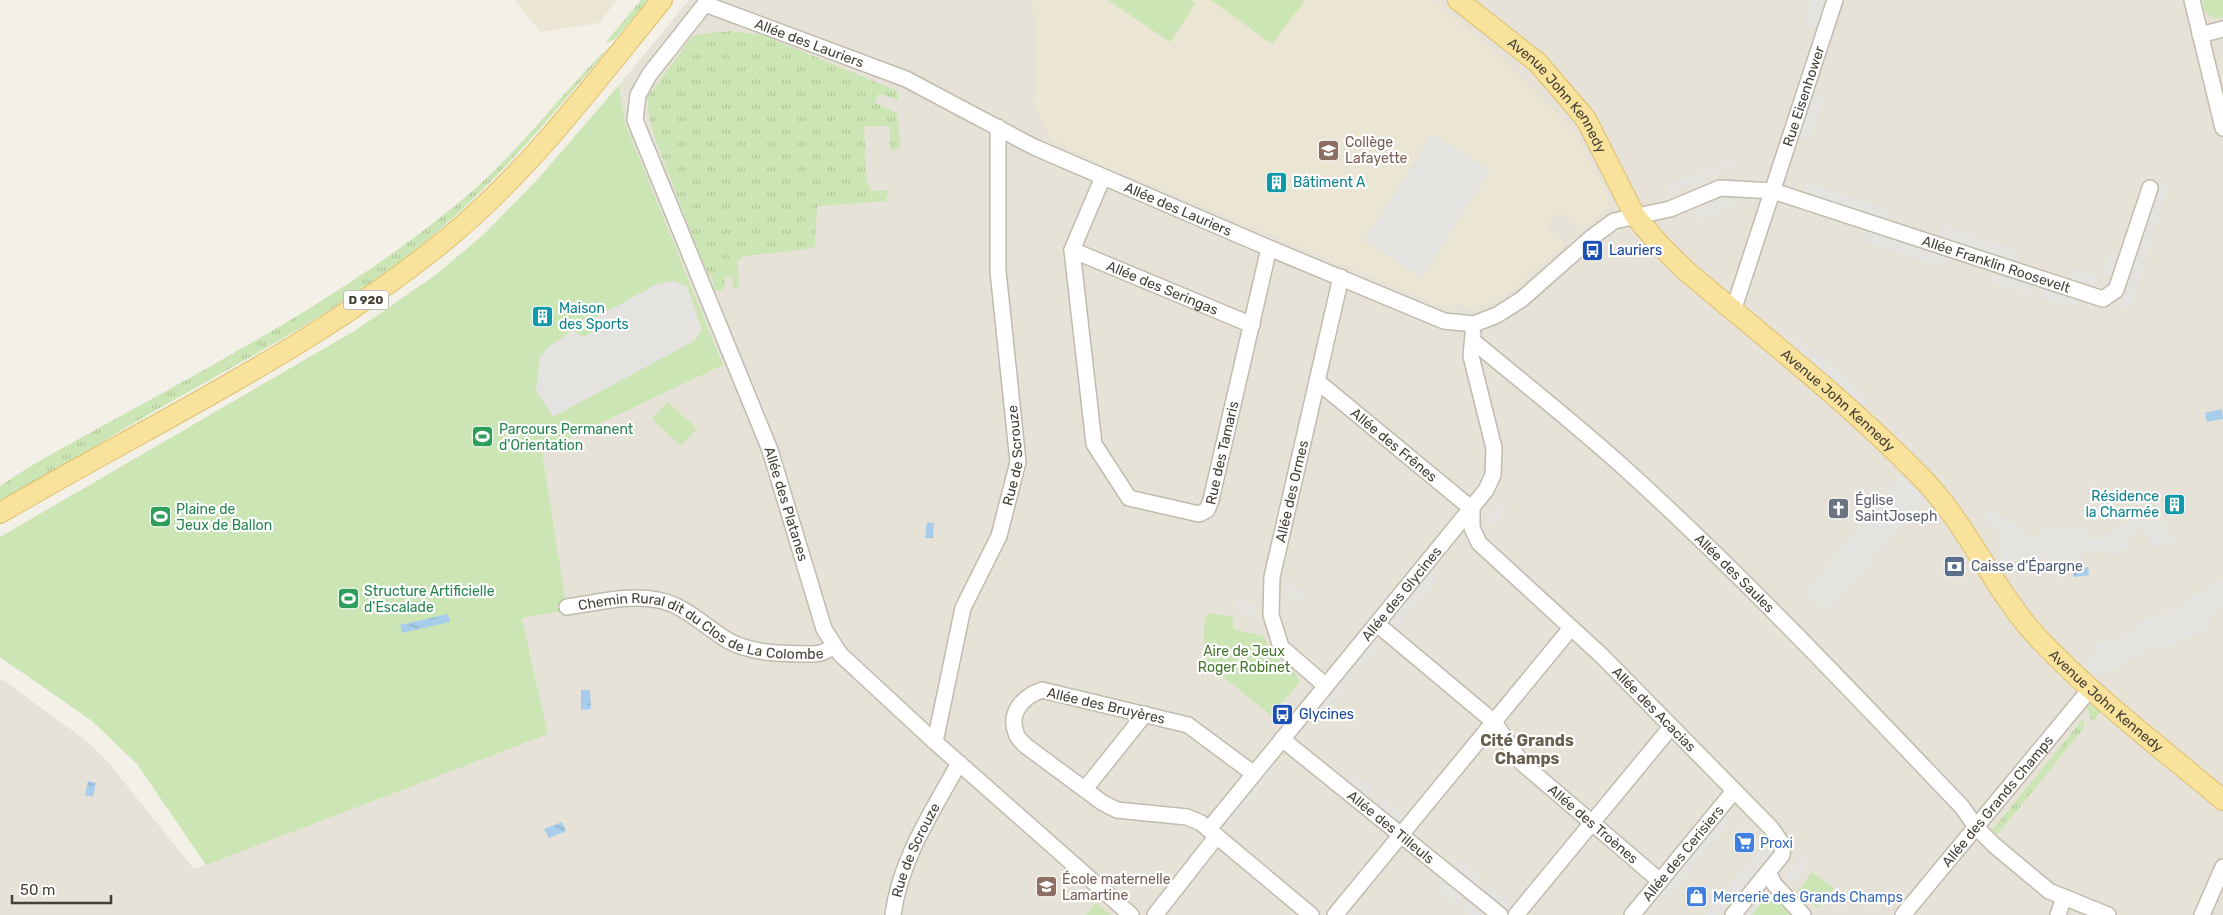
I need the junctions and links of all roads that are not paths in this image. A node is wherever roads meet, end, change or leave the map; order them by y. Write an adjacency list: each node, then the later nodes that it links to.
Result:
1 (662, 0): 23 (main road, D 920)
2 (1458, 0): 13 (main road, Avenue John Kennedy)
3 (1835, 0): 12 (street, Rue Eisenhower)
4 (2192, 0): 7 (street)
5 (705, 4): 8 (street, Allée des Lauriers); 27 (street, Allée des Platanes)
6 (2223, 30): 7 (street)
7 (2200, 35): 9 (street)
8 (998, 127): 10 (street, Allée des Lauriers); 34 (street, Rue de Scrouze)
9 (2223, 128)
10 (1103, 177): 14 (street, Allée des Lauriers); 15 (street, Rue des Tamaris)
11 (2150, 188): 12 (street, Allée Franklin Roosevelt)
12 (1773, 191): 13 (street); 17 (street, Rue Eisenhower)
13 (1636, 216): 17 (main road, Avenue John Kennedy); 18 (street, Allée des Lauriers)
14 (1269, 248): 16 (street, Allée des Lauriers); 19 (street, Rue des Tamaris)
15 (1072, 250): 19 (street, Allée des Seringas); 19 (street, Rue des Tamaris)
16 (1341, 277): 18 (street, Allée des Lauriers); 21 (street, Allée des Ormes)
17 (1733, 310): 29 (main road, Avenue John Kennedy)
18 (1474, 324): 20 (street, Allée des Glycines)
19 (1252, 325)
20 (1473, 341): 22 (street, Allée des Glycines); 41 (street, Allée des Saules)
21 (1316, 381): 22 (street, Allée des Frênes); 28 (street, Allée des Ormes)
22 (1472, 509): 25 (street, Allée des Glycines); 26 (street, Allée des Acacias)
23 (0, 513)
24 (567, 607): 27 (street, Chemin Rural dit du Clos de La Colombe)
25 (1377, 624): 28 (street, Allée des Glycines); 31 (street, Allée des Troènes)
26 (1571, 628): 31 (street); 32 (street, Allée des Acacias)
27 (834, 647): 34 (street, Allée des Platanes)
28 (1326, 686): 33 (street, Allée des Glycines)
29 (2091, 688): 39 (main road, Avenue John Kennedy); 41 (street, Allée des Grands Champs)
30 (1145, 714): 36 (street, Allée des Bruyères); 37 (street); 37 (street, Allée des Bruyères)
31 (1494, 722): 40 (street, Allée des Troènes); 43 (street)
32 (1671, 727): 38 (street, Allée des Acacias); 40 (street)
33 (1282, 739): 36 (street, Allée des Glycines); 43 (street, Allée des Tilleuls)
34 (935, 742): 35 (street, Allée des Platanes)
35 (959, 763): 48 (street, Rue de Scrouze); 49 (street, Allée des Platanes)
36 (1254, 774): 42 (street, Allée des Glycines)
37 (1085, 790): 42 (street, Allée des Bruyères)
38 (1734, 791): 45 (street, Allée des Acacias); 46 (street, Allée des Cerisiers)
39 (2223, 800)
40 (1592, 822): 46 (street, Allée des Troènes); 54 (street)
41 (1976, 827): 47 (street, Allée des Saules); 58 (street, Allée des Grands Champs)
42 (1213, 833): 50 (street, Allée des Glycines); 51 (street, Allée des Bruyères)
43 (1401, 835): 52 (street); 53 (street, Allée des Tilleuls)
44 (2223, 867): 61 (street)
45 (1768, 872): 56 (street, Allée des Acacias); 57 (street)
46 (1660, 881): 55 (street, Allée des Cerisiers)
47 (2064, 898): 59 (street); 60 (street, Allée des Saules)
48 (893, 915)
49 (1131, 915)
50 (1155, 915)
51 (1311, 915)
52 (1335, 915)
53 (1500, 915)
54 (1516, 915)
55 (1632, 915)
56 (1733, 915)
57 (1803, 915)
58 (1902, 915)
59 (2058, 915)
60 (2108, 915)
61 (2202, 915)

